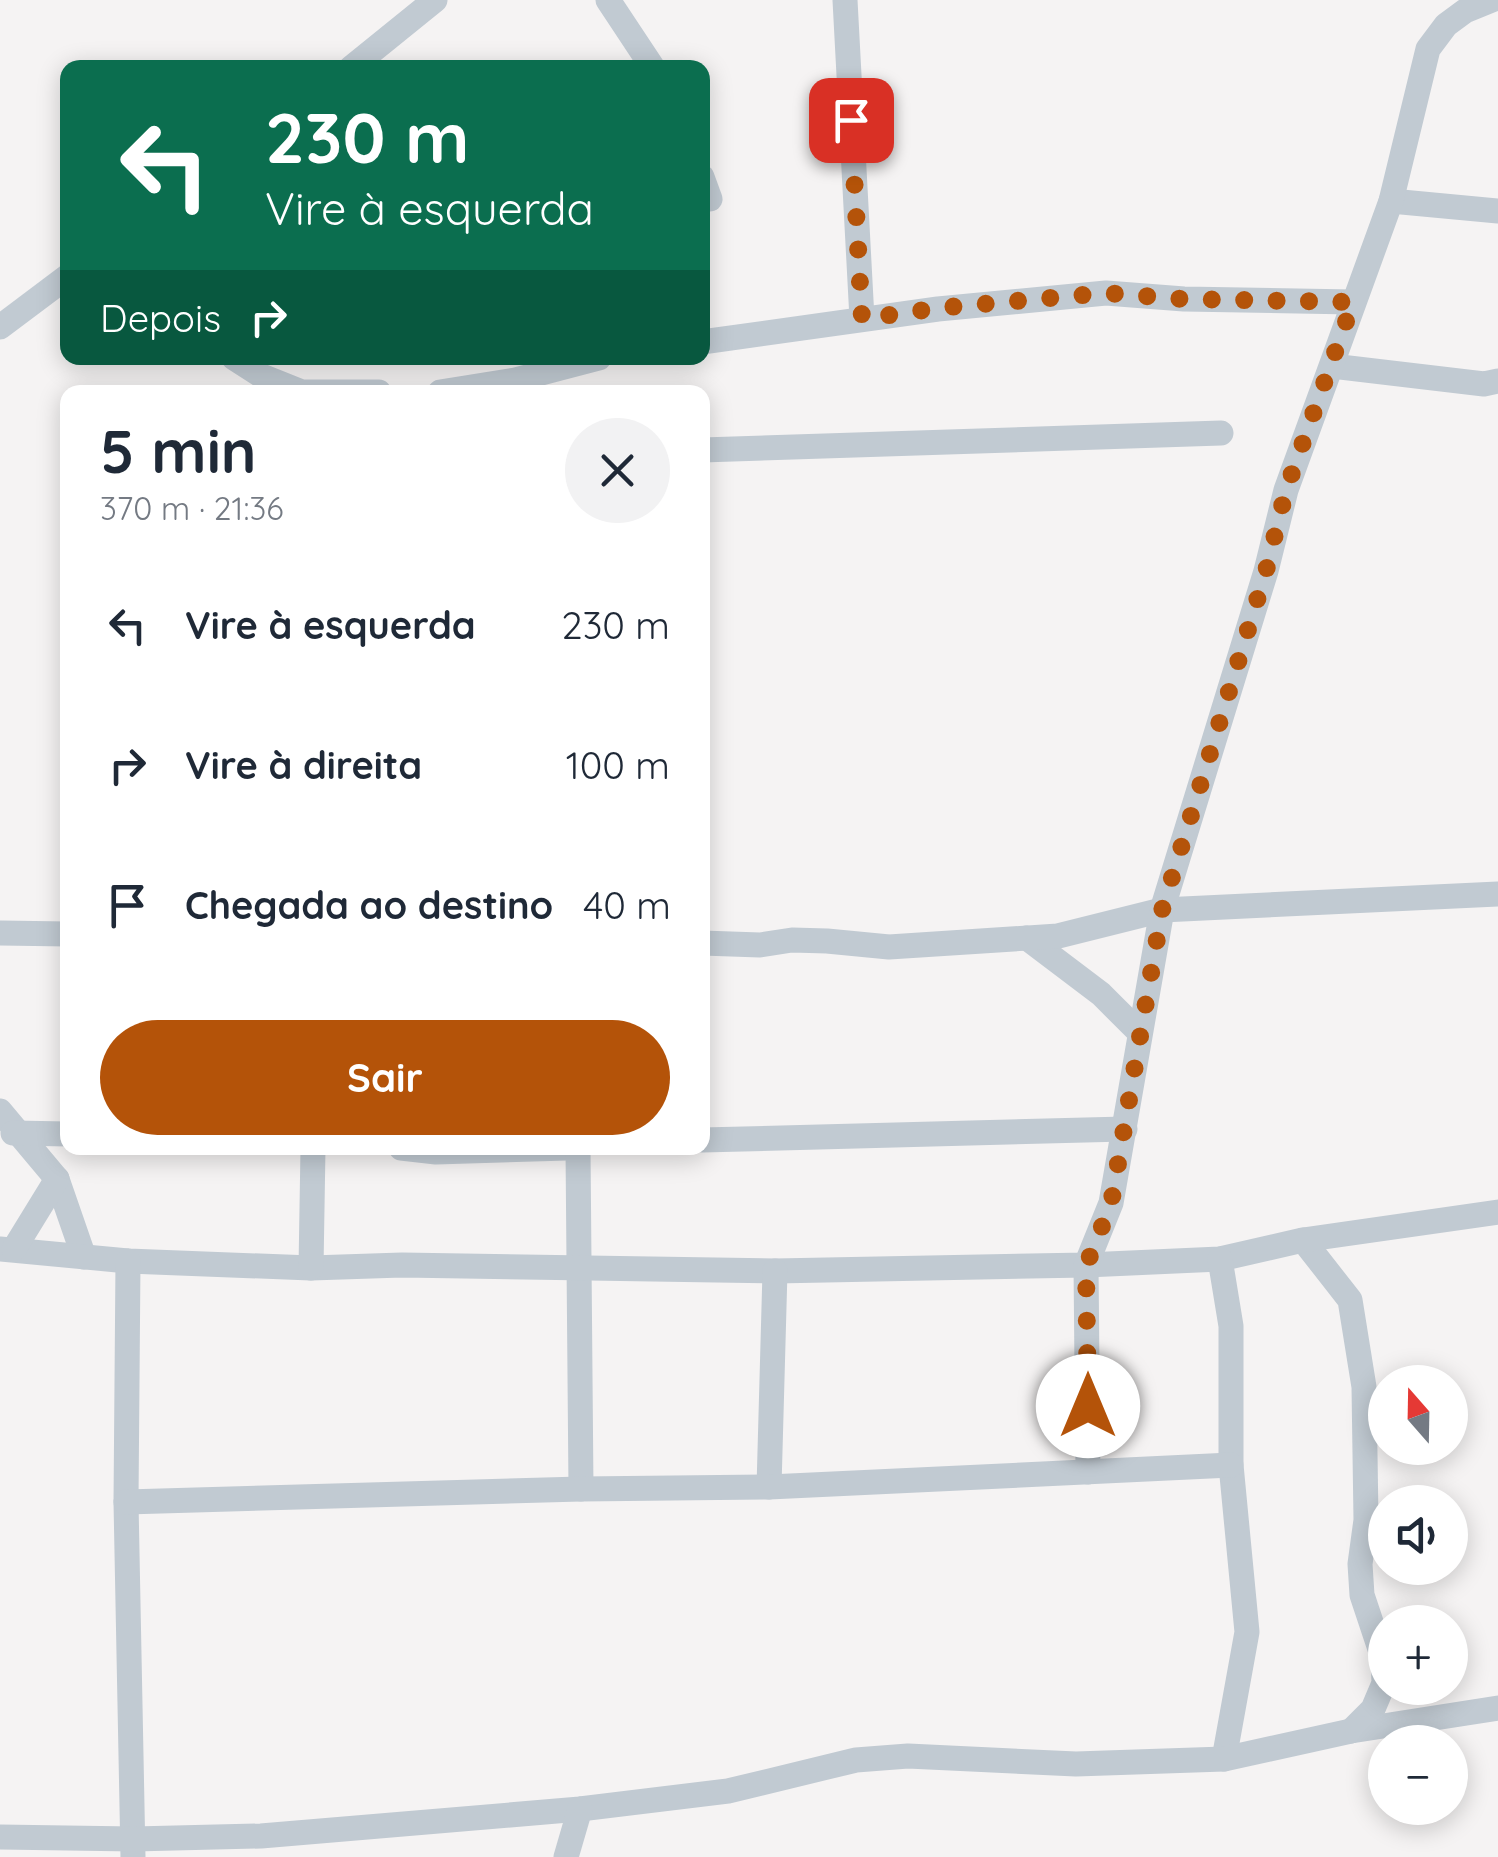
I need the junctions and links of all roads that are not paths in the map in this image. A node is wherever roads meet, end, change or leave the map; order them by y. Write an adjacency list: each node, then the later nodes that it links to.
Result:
1 (434, 0): 5 (street)
2 (608, 0): 6 (street)
3 (845, 0): 11 (street)
4 (1492, 0): 7 (street)
5 (360, 60)
6 (647, 60)
7 (1391, 201): 8 (street); 10 (street)
8 (1498, 211)
9 (60, 282): 12 (street)
10 (1353, 302): 11 (street); 16 (street)
11 (862, 319): 13 (street)
12 (0, 326)
13 (710, 341)
14 (245, 365): 18 (street)
15 (578, 365): 19 (street)
16 (1332, 366): 17 (street); 23 (street)
17 (1498, 381)
18 (284, 385)
19 (517, 385)
20 (1221, 434): 21 (street)
21 (710, 450)
22 (1498, 894): 23 (street)
23 (1162, 910): 26 (street); 28 (street)
24 (0, 933): 25 (street)
25 (60, 934)
26 (1027, 938): 27 (street); 28 (street)
27 (710, 943)
28 (1139, 1032): 30 (street)
29 (0, 1110): 31 (street)
30 (1124, 1129): 33 (street); 43 (street)
31 (10, 1134): 32 (street); 36 (street)
32 (60, 1134)
33 (710, 1140)
34 (313, 1155): 44 (street)
35 (578, 1155): 45 (street)
36 (57, 1179): 39 (street); 40 (street)
37 (1498, 1212): 38 (street)
38 (1303, 1240): 41 (street); 53 (street)
39 (7, 1249): 40 (street)
40 (84, 1257): 42 (street)
41 (1220, 1259): 43 (street); 47 (street)
42 (128, 1260): 44 (street); 51 (street)
43 (1086, 1266): 46 (street); 48 (street)
44 (311, 1268): 45 (street)
45 (579, 1268): 46 (street); 50 (street)
46 (775, 1271): 49 (street)
47 (1231, 1466): 48 (street); 54 (street)
48 (1088, 1472): 49 (street)
49 (769, 1487): 50 (street)
50 (581, 1489): 51 (street)
51 (126, 1502): 57 (street)
52 (1498, 1708): 53 (street)
53 (1351, 1731): 54 (street)
54 (1224, 1760): 55 (street)
55 (580, 1809): 57 (street); 58 (street)
56 (0, 1837): 57 (street)
57 (133, 1848)
58 (566, 1857)

